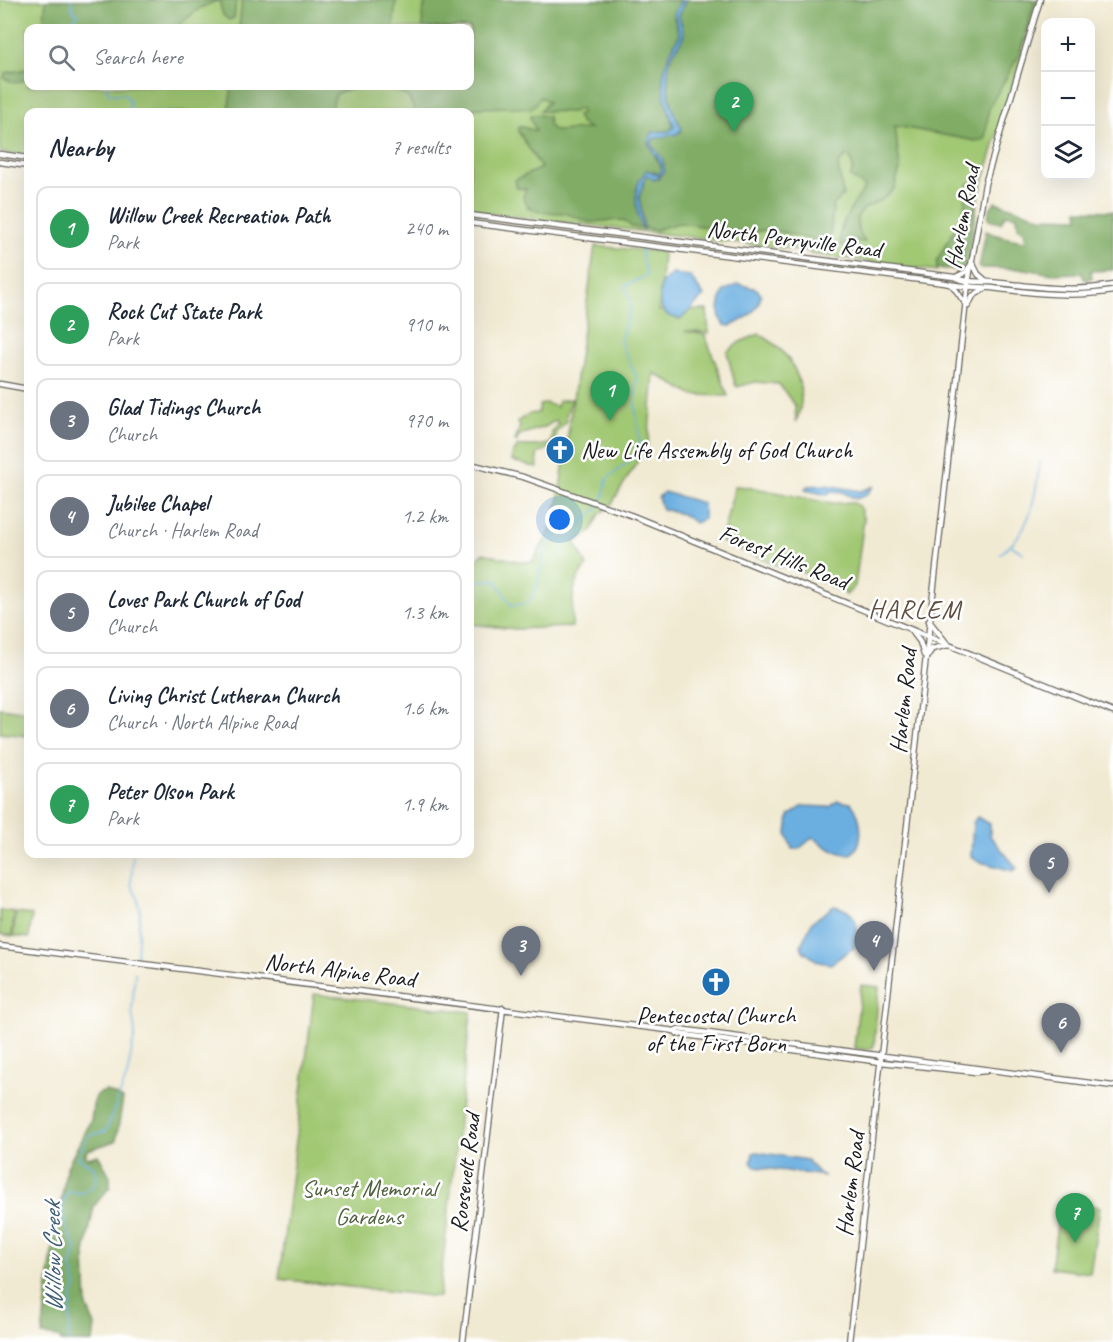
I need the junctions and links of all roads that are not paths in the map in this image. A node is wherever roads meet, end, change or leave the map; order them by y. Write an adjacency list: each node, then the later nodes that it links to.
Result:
1 (1040, 0): 8 (main road, Harlem Road)
2 (0, 154): 3 (main road)
3 (24, 157)
4 (0, 162): 5 (main road)
5 (24, 165)
6 (474, 216): 9 (main road, North Perryville Road)
7 (474, 223): 10 (main road, North Perryville Road)
8 (972, 261): 9 (main road); 11 (main road); 13 (main road, Harlem Road)
9 (954, 277): 13 (main road, North Perryville Road)
10 (945, 283): 13 (main road, North Perryville Road); 15 (main road)
11 (988, 285): 12 (main road, North Perryville Road); 13 (main road, North Perryville Road); 14 (main road, North Perryville Road); 15 (main road)
12 (1113, 285)
13 (967, 286): 15 (main road, Harlem Road)
14 (1113, 291)
15 (965, 315): 19 (main road, Harlem Road)
16 (0, 384): 17 (main road)
17 (24, 388)
18 (474, 465): 20 (main road, Forest Hills Road)
19 (929, 621): 21 (main road, Harlem Road); 22 (main road)
20 (911, 630): 21 (main road, Forest Hills Road); 23 (main road)
21 (928, 637): 22 (main road, Forest Hills Road); 23 (main road, Harlem Road)
22 (948, 645): 23 (main road); 24 (main road, Forest Hills Road)
23 (925, 660): 28 (main road, Harlem Road)
24 (1113, 712)
25 (0, 946): 26 (main road, North Alpine Road)
26 (503, 1008): 27 (main road, North Alpine Road); 32 (main road, Roosevelt Road)
27 (675, 1031): 28 (main road, North Alpine Road); 29 (main road, North Alpine Road)
28 (882, 1055): 29 (main road, Harlem Road); 30 (main road, North Alpine Road)
29 (881, 1062): 30 (main road, North Alpine Road); 33 (main road, Harlem Road)
30 (986, 1071): 31 (main road, North Alpine Road)
31 (1113, 1086)
32 (463, 1342)
33 (849, 1342)

